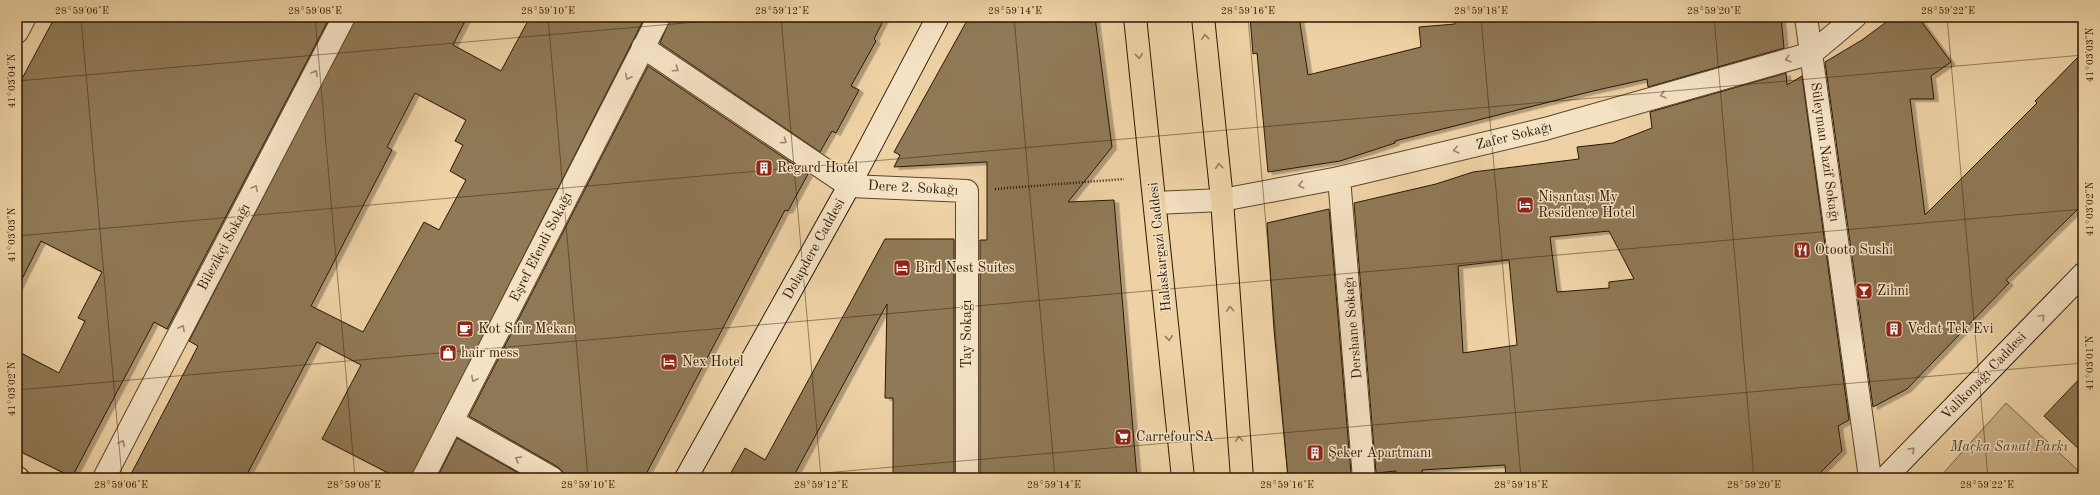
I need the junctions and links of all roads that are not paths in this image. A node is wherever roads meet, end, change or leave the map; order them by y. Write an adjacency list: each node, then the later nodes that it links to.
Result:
1 (25, 17): 9 (street)
2 (344, 17): 19 (street, Bilezikçi Sokağı, one-way to 2)
3 (659, 17): 10 (street, Eşref Efendi Sokağı)
4 (938, 17): 13 (street, Dolapdere Caddesi)
5 (1135, 17): 16 (main road, Halaskargazi Caddesi, one-way to 16)
6 (1203, 17): 15 (main road, one-way to 6)
7 (1806, 17): 11 (street, Süleyman Nazif Sokağı)
8 (1855, 17): 11 (street, Zafer Sokağı)
9 (17, 32)
10 (643, 47): 13 (street, Dere 2. Sokağı, one-way to 13); 18 (street, Eşref Efendi Sokağı, one-way to 18)
11 (1812, 53): 12 (street, Zafer Sokağı, one-way to 12); 27 (street, Süleyman Nazif Sokağı)
12 (1339, 178): 15 (street, Zafer Sokağı, one-way to 15); 26 (street, Dershane Sokağı)
13 (849, 186): 14 (street, Dere 2. Sokağı); 22 (street, Dolapdere Caddesi)
14 (967, 191): 23 (street, Tay Sokağı)
15 (1222, 200): 16 (street, Zafer Sokağı); 25 (main road, one-way to 15)
16 (1155, 203): 24 (main road, Halaskargazi Caddesi, one-way to 24)
17 (2083, 274): 28 (street, Valikonağı Caddesi, one-way to 17)
18 (452, 421): 20 (street, Eşref Efendi Sokağı); 21 (street, one-way to 18)
19 (104, 478)
20 (423, 478)
21 (552, 478)
22 (686, 478)
23 (967, 478)
24 (1183, 478)
25 (1242, 478)
26 (1364, 478)
27 (1870, 478)
28 (1885, 478)

